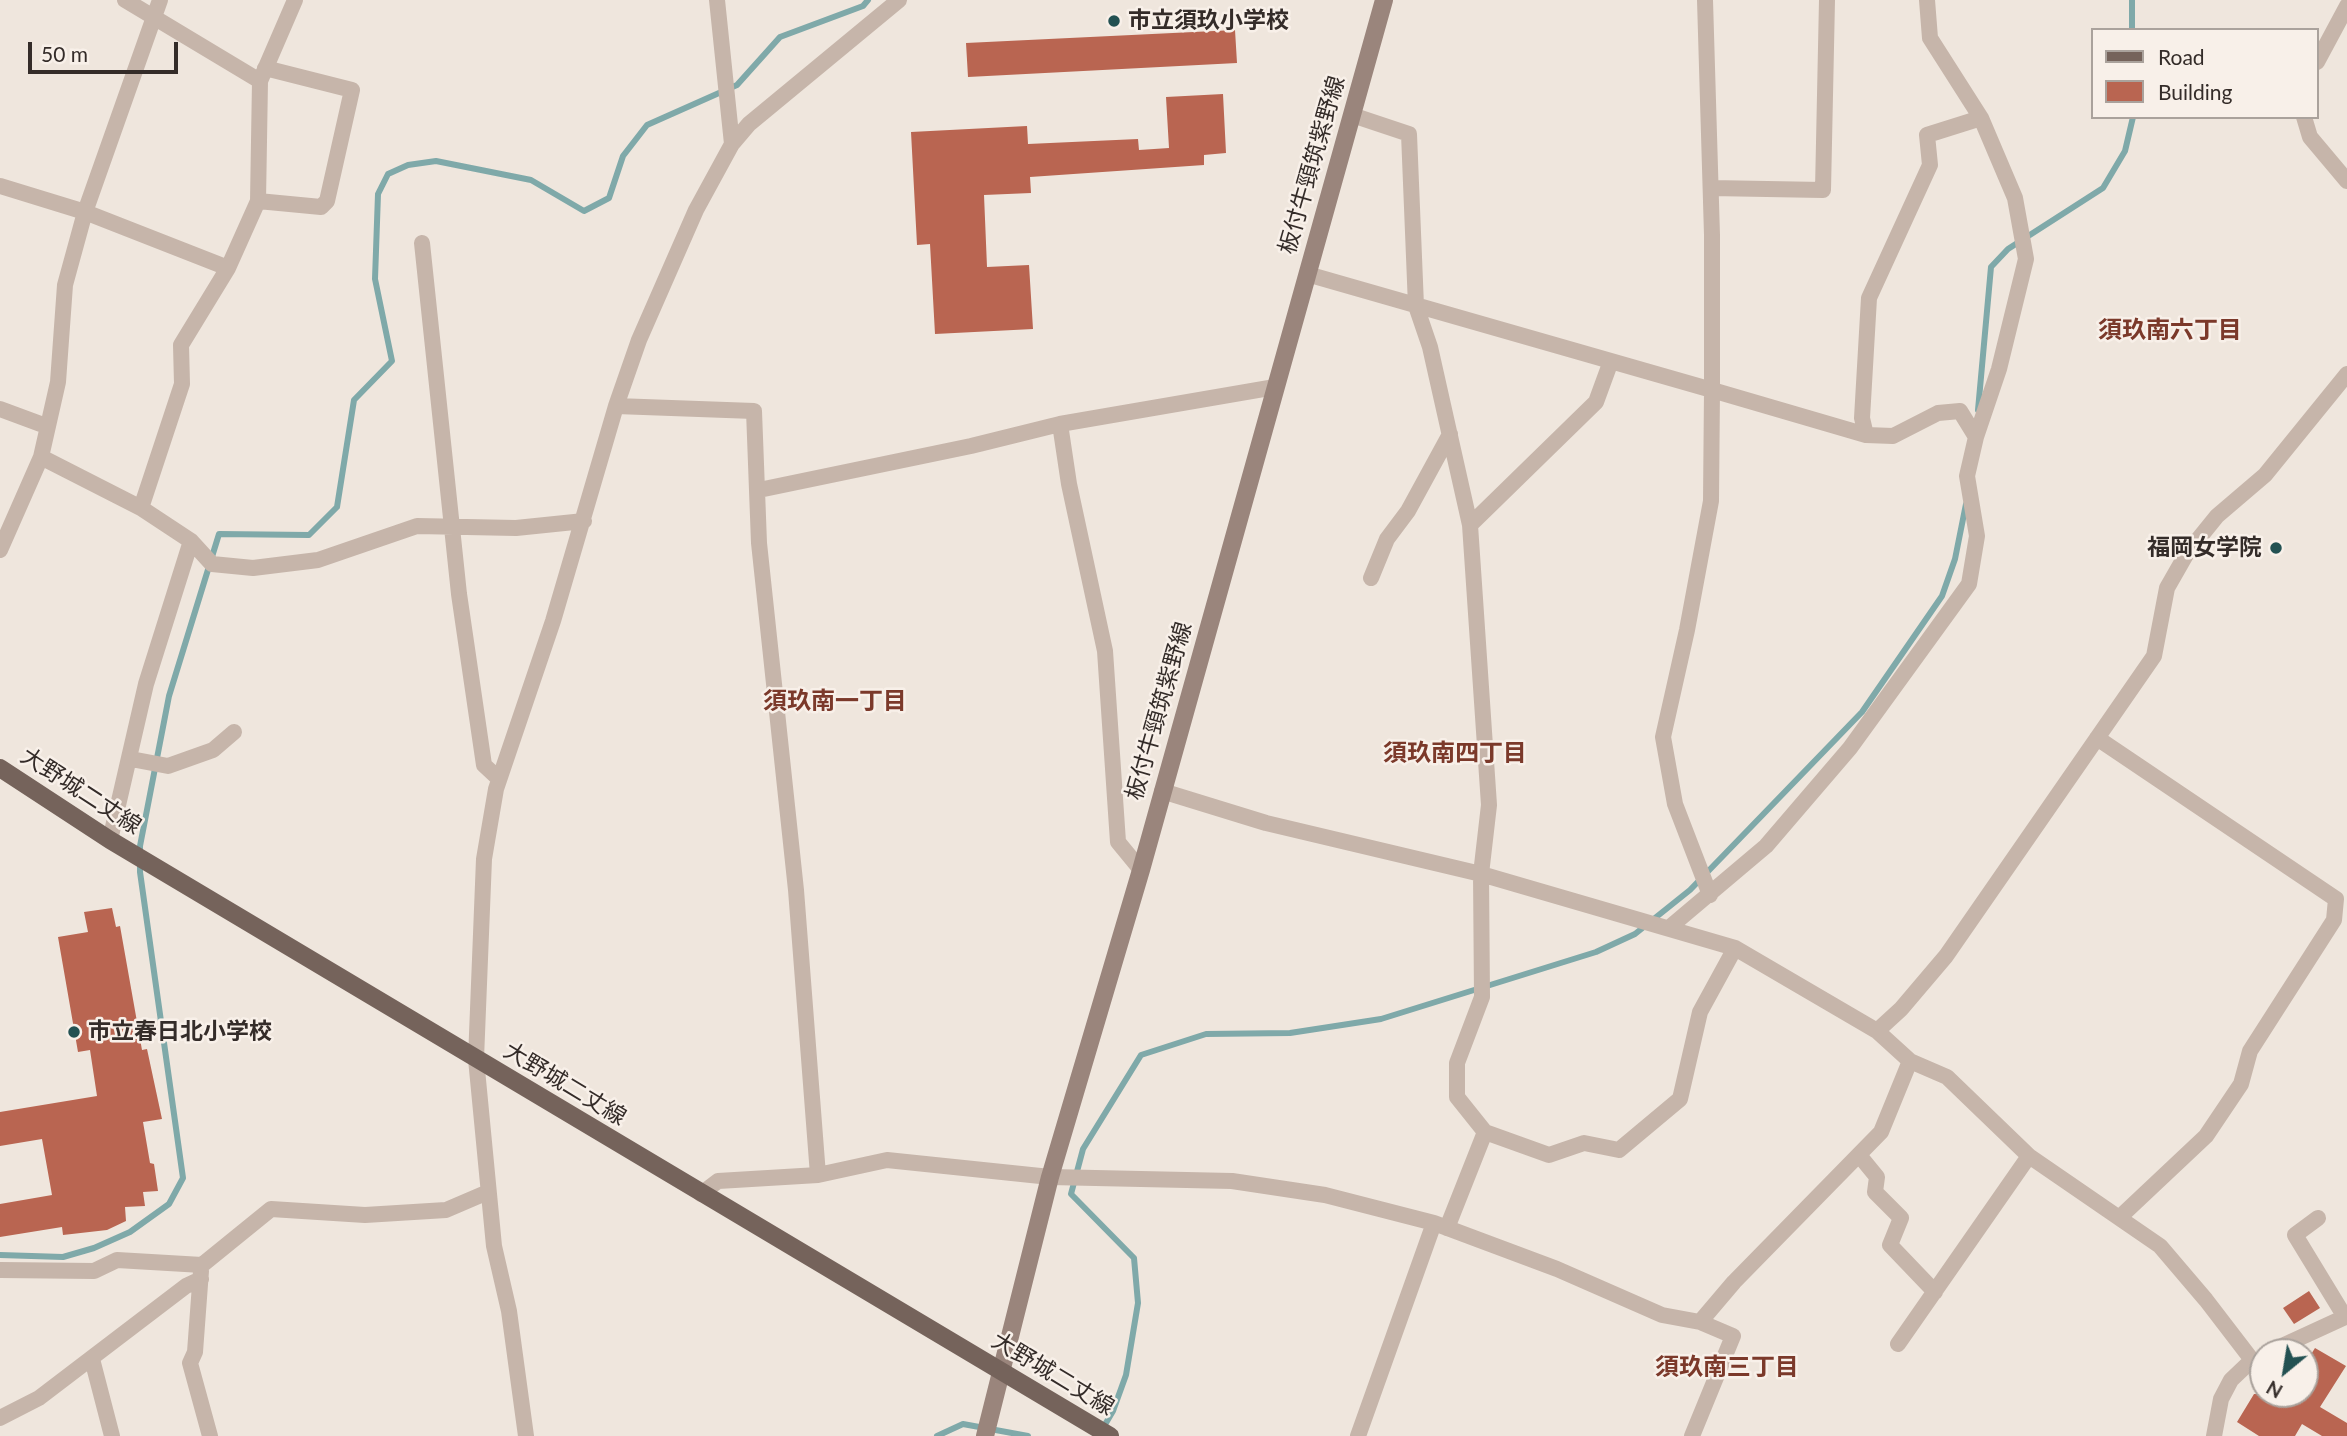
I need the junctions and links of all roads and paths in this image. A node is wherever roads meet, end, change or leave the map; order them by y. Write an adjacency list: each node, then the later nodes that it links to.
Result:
1 (125, 0): 10 (street)
2 (295, 0): 12 (street)
3 (717, 0): 16 (street)
4 (899, 0): 16 (street)
5 (1384, 0): 13 (main road, 板付牛頸筑紫野線)
6 (1705, 0): 19 (street)
7 (1827, 0): 19 (street)
8 (1927, 0): 14 (street)
9 (2347, 6): 11 (street)
10 (157, 8): 12 (street); 21 (street)
11 (2319, 58)
12 (262, 74): 20 (street); 20 (street)
13 (1352, 115): 24 (main road, 板付牛頸筑紫野線); 25 (street)
14 (1981, 118): 35 (street); 36 (street)
15 (2305, 119): 17 (street)
16 (732, 144): 30 (street)
17 (2347, 181)
18 (0, 186): 21 (street)
19 (1711, 188): 29 (street)
20 (258, 201): 23 (street)
21 (85, 212): 23 (street); 33 (street)
22 (422, 243): 42 (street)
23 (228, 268): 39 (street)
24 (1307, 274): 25 (street); 28 (main road, 板付牛頸筑紫野線)
25 (1416, 306): 26 (street); 34 (street)
26 (1611, 361): 29 (street); 41 (street)
27 (2347, 374): 47 (street)
28 (1275, 387): 32 (street); 51 (main road, 板付牛頸筑紫野線)
29 (1712, 390): 35 (street); 55 (street)
30 (616, 406): 38 (street); 40 (street)
31 (0, 409): 33 (street)
32 (1060, 424): 38 (street); 53 (street)
33 (46, 426): 37 (street)
34 (1450, 434): 41 (street); 45 (street)
35 (1867, 435): 36 (street)
36 (1976, 437): 55 (street)
37 (41, 457): 39 (street); 44 (street)
38 (759, 490): 64 (street)
39 (141, 508): 43 (street)
40 (583, 521): 42 (street); 50 (street)
41 (1470, 525): 54 (street)
42 (453, 527): 43 (street); 50 (street)
43 (191, 541): 48 (street)
44 (0, 550)
45 (1371, 578)
46 (234, 732): 48 (street)
47 (2097, 738): 58 (street); 68 (street)
48 (131, 759): 52 (street)
49 (0, 768): 52 (main road, 大野城二丈線)
50 (499, 779): 59 (street)
51 (1162, 790): 53 (main road, 板付牛頸筑紫野線); 54 (street)
52 (110, 841): 59 (main road, 大野城二丈線)
53 (1141, 870): 65 (main road, 板付牛頸筑紫野線)
54 (1481, 874): 56 (street); 61 (street)
55 (1710, 895): 56 (street)
56 (1670, 928): 57 (street)
57 (1735, 948): 58 (street); 61 (street)
58 (1877, 1031): 60 (street)
59 (476, 1059): 66 (street); 67 (main road, 大野城二丈線)
60 (1910, 1061): 62 (street); 63 (street)
61 (1485, 1132): 70 (street)
62 (1859, 1155): 73 (street); 75 (street)
63 (2029, 1156): 68 (street); 73 (street)
64 (818, 1175): 65 (street); 67 (street)
65 (1050, 1177): 70 (street); 81 (main road, 板付牛頸筑紫野線)
66 (488, 1192): 72 (street); 85 (street)
67 (701, 1195): 81 (main road, 大野城二丈線)
68 (2120, 1217): 78 (street)
69 (2318, 1218): 74 (street)
70 (1440, 1226): 75 (street); 88 (street)
71 (0, 1270): 72 (street)
72 (201, 1272): 79 (street); 84 (street)
73 (1935, 1292): 77 (street)
74 (2346, 1317): 76 (street)
75 (1700, 1322): 89 (street)
76 (2300, 1338)
77 (1898, 1345)
78 (2249, 1348)
79 (92, 1359): 82 (street); 83 (street)
80 (2249, 1364): 90 (street)
81 (1002, 1373): 86 (main road, 板付牛頸筑紫野線); 87 (main road, 大野城二丈線)
82 (0, 1418)
83 (111, 1436)
84 (210, 1436)
85 (526, 1436)
86 (985, 1436)
87 (1110, 1436)
88 (1358, 1436)
89 (1692, 1436)
90 (2214, 1436)

